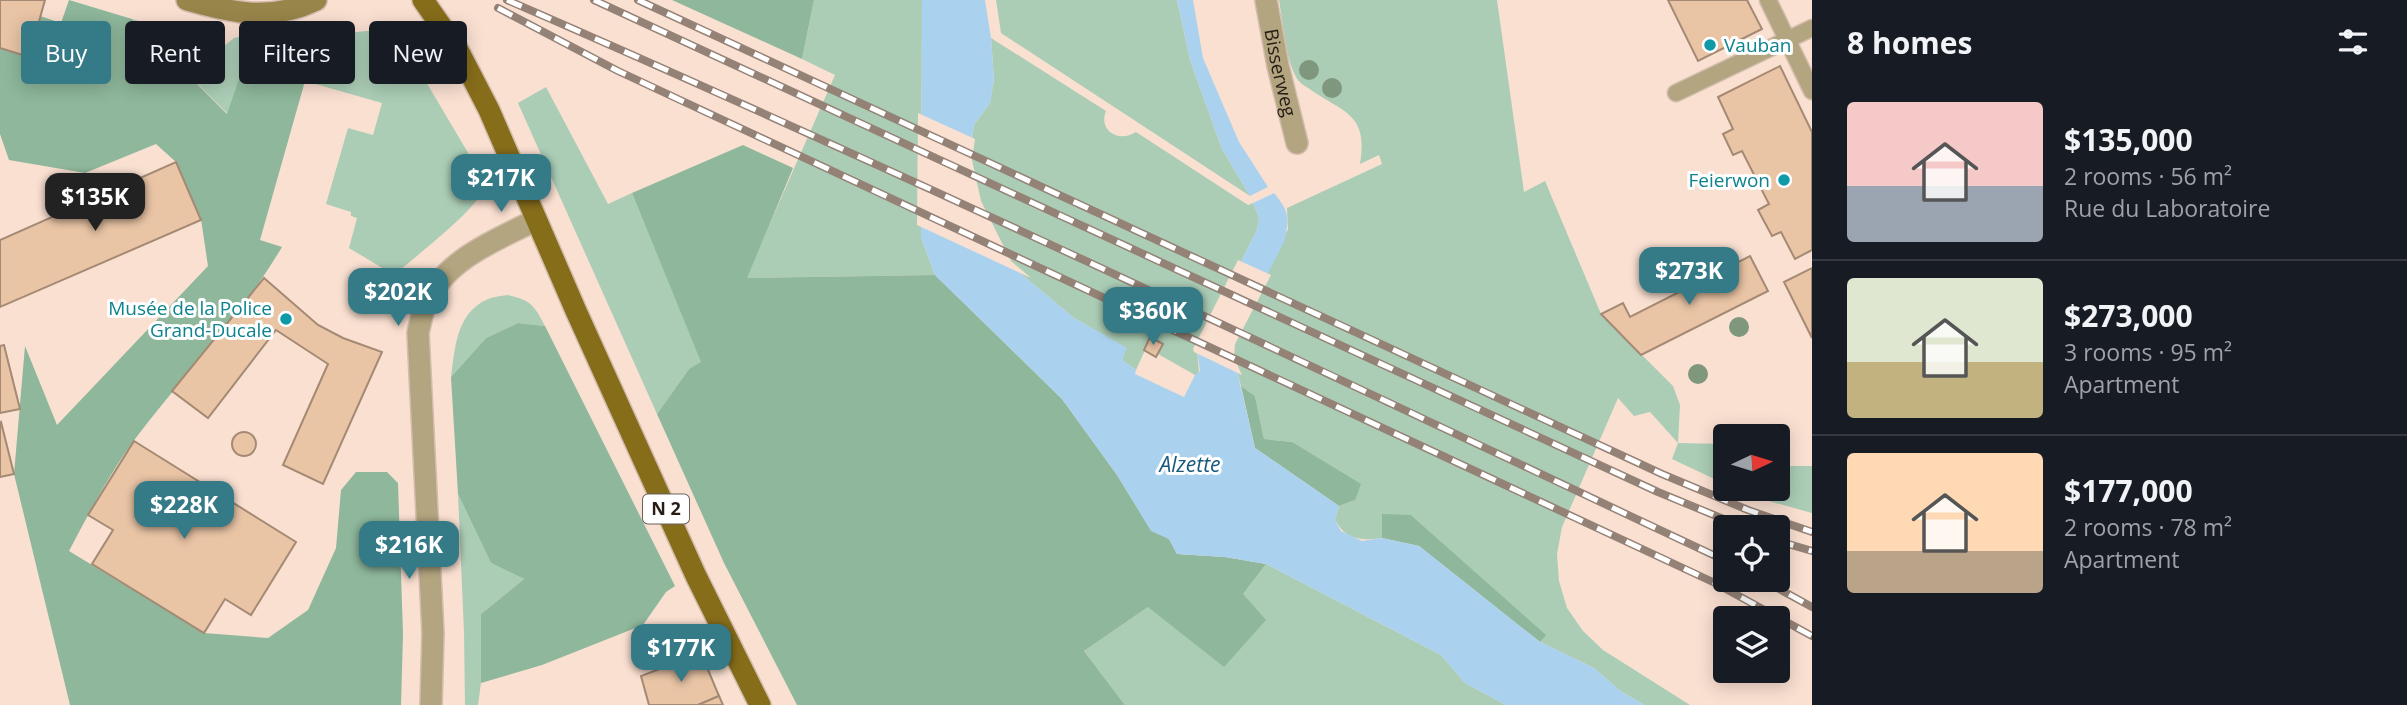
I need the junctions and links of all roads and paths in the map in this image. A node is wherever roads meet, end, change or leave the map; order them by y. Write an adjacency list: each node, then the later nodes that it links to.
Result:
1 (187, 0): 2 (main road)
2 (316, 0)
3 (423, 0): 12 (main road, N 2)
4 (1265, 0): 11 (street, Bisserweg)
5 (1768, 0): 8 (lane)
6 (1812, 28): 8 (lane)
7 (1812, 39): 8 (lane)
8 (1788, 40): 9 (lane); 10 (lane)
9 (1812, 91)
10 (1676, 93)
11 (1297, 143)
12 (536, 220): 13 (street); 14 (main road, N 2)
13 (431, 705)
14 (760, 705)

